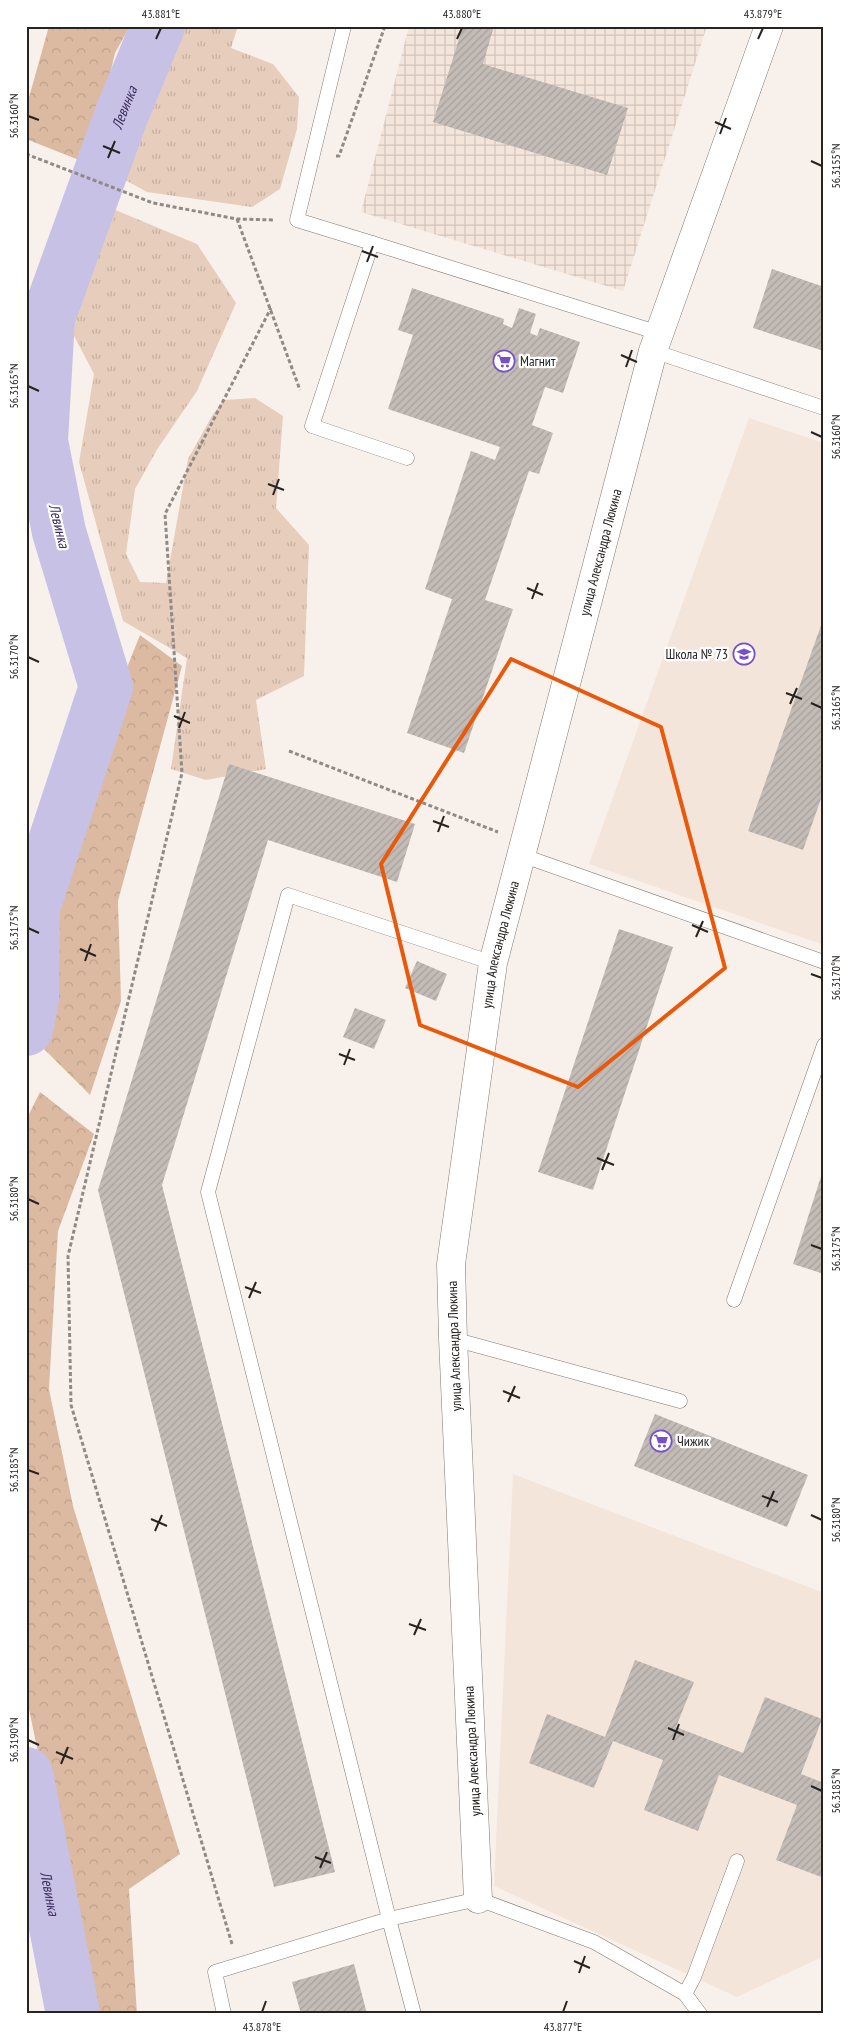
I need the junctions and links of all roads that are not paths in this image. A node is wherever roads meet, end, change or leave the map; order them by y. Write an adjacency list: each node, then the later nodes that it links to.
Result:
1 (344, 26): 3 (lane)
2 (769, 26): 4 (street, улица Александра Люкина)
3 (372, 243): 4 (lane); 6 (lane)
4 (656, 342): 5 (lane); 7 (street, улица Александра Люкина)
5 (824, 408)
6 (408, 458)
7 (523, 849): 8 (lane); 9 (street, улица Александра Люкина)
8 (824, 962)
9 (493, 963): 12 (street, улица Александра Люкина); 16 (lane)
10 (824, 1044): 11 (lane)
11 (734, 1300)
12 (453, 1339): 13 (lane); 15 (street, улица Александра Люкина)
13 (680, 1401)
14 (737, 1861): 17 (lane)
15 (478, 1899): 16 (lane); 17 (lane)
16 (389, 1918): 18 (lane); 19 (lane)
17 (685, 1994): 20 (lane)
18 (224, 2014)
19 (414, 2014)
20 (700, 2014)

